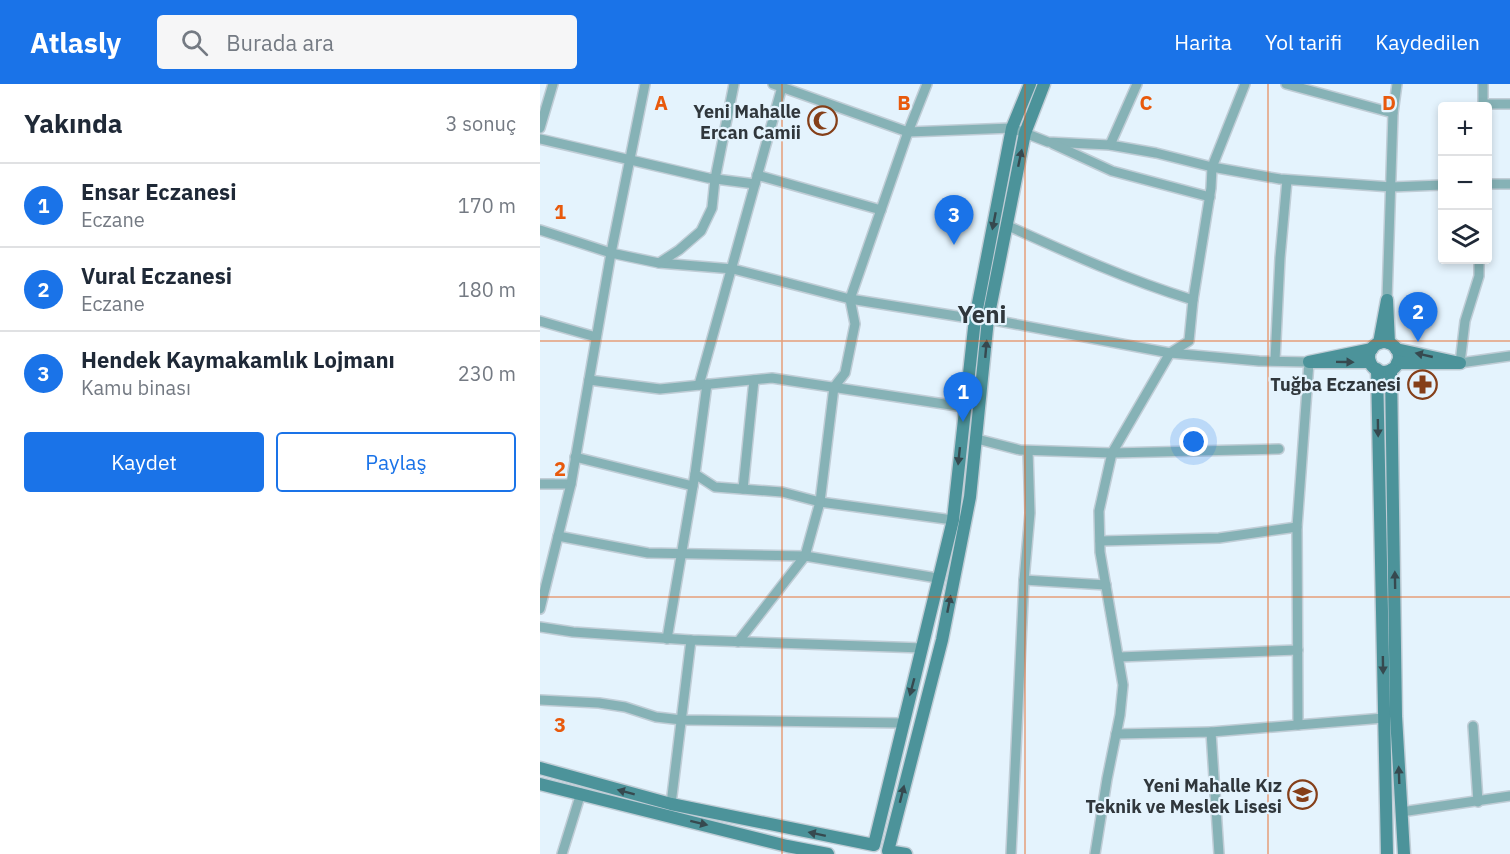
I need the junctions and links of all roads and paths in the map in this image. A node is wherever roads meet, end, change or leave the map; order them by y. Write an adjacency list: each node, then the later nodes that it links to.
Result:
1 (552, 84): 19 (street)
2 (645, 84): 26 (street)
3 (734, 84): 28 (street)
4 (806, 84): 14 (street)
5 (927, 84): 21 (street)
6 (1030, 84): 20 (main road)
7 (1044, 84): 22 (main road)
8 (1137, 84): 25 (street)
9 (1245, 84): 27 (street)
10 (1286, 84): 18 (street)
11 (1397, 84): 18 (street)
12 (1483, 84): 15 (street)
13 (777, 86): 14 (street); 29 (street)
14 (802, 94): 21 (street)
15 (1483, 102)
16 (1510, 104): 17 (street)
17 (1492, 105)
18 (1393, 113): 34 (street)
19 (540, 128)
20 (1012, 128): 21 (street); 22 (street); 46 (main road, one-way to 46)
21 (908, 132): 36 (street)
22 (1025, 133): 24 (street); 37 (main road, one-way to 22)
23 (540, 139): 26 (street)
24 (1048, 142): 25 (street); 35 (street)
25 (1110, 145): 27 (street)
26 (630, 159): 28 (street); 39 (street)
27 (1212, 167): 30 (street); 35 (street)
28 (715, 179): 29 (street); 40 (street)
29 (756, 179): 36 (street); 42 (street)
30 (1287, 180): 34 (street); 53 (street)
31 (1492, 184): 32 (street)
32 (1510, 184)
33 (1438, 185): 34 (street)
34 (1391, 187): 45 (street)
35 (1210, 197): 44 (street)
36 (881, 210): 43 (street)
37 (1006, 225): 44 (street); 47 (main road)
38 (540, 230): 39 (street)
39 (611, 253): 40 (street); 49 (street)
40 (659, 262): 42 (street)
41 (1479, 264): 56 (street)
42 (733, 269): 43 (street); 62 (street)
43 (850, 299): 46 (street); 63 (street)
44 (1193, 300): 51 (street)
45 (1387, 300): 50 (main road)
46 (975, 319): 47 (street); 64 (main road)
47 (988, 319): 51 (street); 65 (main road, one-way to 47)
48 (540, 321): 49 (street)
49 (596, 337): 60 (street)
50 (1384, 346): 55 (main road); 56 (main road, one-way to 50); 58 (main road); 59 (main road)
51 (1170, 353): 53 (street); 68 (street)
52 (1510, 356): 54 (street)
53 (1275, 360): 55 (street)
54 (1491, 360): 56 (street); 57 (street)
55 (1309, 362): 58 (main road, one-way to 58); 77 (street)
56 (1460, 363): 59 (main road)
57 (1510, 364)
58 (1373, 366): 59 (main road); 94 (main road, one-way to 94)
59 (1394, 366): 107 (main road, one-way to 59)
60 (589, 380): 62 (street); 69 (street)
61 (754, 380): 62 (street); 63 (street); 74 (street)
62 (703, 385): 70 (street)
63 (834, 387): 64 (street); 75 (street)
64 (964, 407): 76 (main road, one-way to 76)
65 (977, 439): 67 (street); 110 (main road, one-way to 65)
66 (1279, 449): 68 (street)
67 (1028, 451): 68 (street); 83 (street)
68 (1112, 453): 79 (street)
69 (575, 457): 72 (street); 73 (street)
70 (695, 474): 73 (street); 74 (street)
71 (540, 484): 72 (street)
72 (571, 484): 78 (street)
73 (693, 486): 80 (street)
74 (743, 489): 75 (street)
75 (820, 502): 76 (street); 81 (street)
76 (953, 520): 82 (main road)
77 (1297, 527): 79 (street); 91 (street)
78 (558, 536): 80 (street); 85 (street)
79 (1100, 541): 84 (street)
80 (682, 555): 81 (street); 87 (street)
81 (805, 556): 82 (street); 89 (street)
82 (937, 578): 90 (main road)
83 (1024, 580): 84 (street); 114 (street)
84 (1106, 585): 92 (street)
85 (540, 609)
86 (540, 627): 87 (street)
87 (667, 639): 88 (street)
88 (691, 640): 89 (street); 95 (street)
89 (738, 642): 90 (street)
90 (923, 648): 96 (main road, one-way to 96)
91 (1298, 650): 92 (street); 97 (street)
92 (1119, 657): 100 (street)
93 (540, 700): 95 (street)
94 (1384, 718): 97 (street); 117 (main road)
95 (682, 720): 96 (street); 106 (street)
96 (902, 723): 109 (main road)
97 (1298, 725): 99 (street)
98 (1473, 726): 105 (street)
99 (1211, 732): 100 (street); 116 (street)
100 (1116, 734): 115 (street)
101 (540, 768): 106 (main road, one-way to 101)
102 (540, 784): 103 (main road)
103 (581, 793): 108 (main road, one-way to 108); 111 (street)
104 (1510, 796): 105 (street)
105 (1478, 802): 107 (street)
106 (671, 804): 109 (main road, one-way to 106)
107 (1401, 812): 118 (main road)
108 (785, 850): 112 (main road)
109 (870, 850): 110 (main road)
110 (889, 852): 113 (main road)
111 (562, 854)
112 (828, 854)
113 (906, 854)
114 (1011, 854)
115 (1095, 854)
116 (1219, 854)
117 (1387, 854)
118 (1404, 854)

